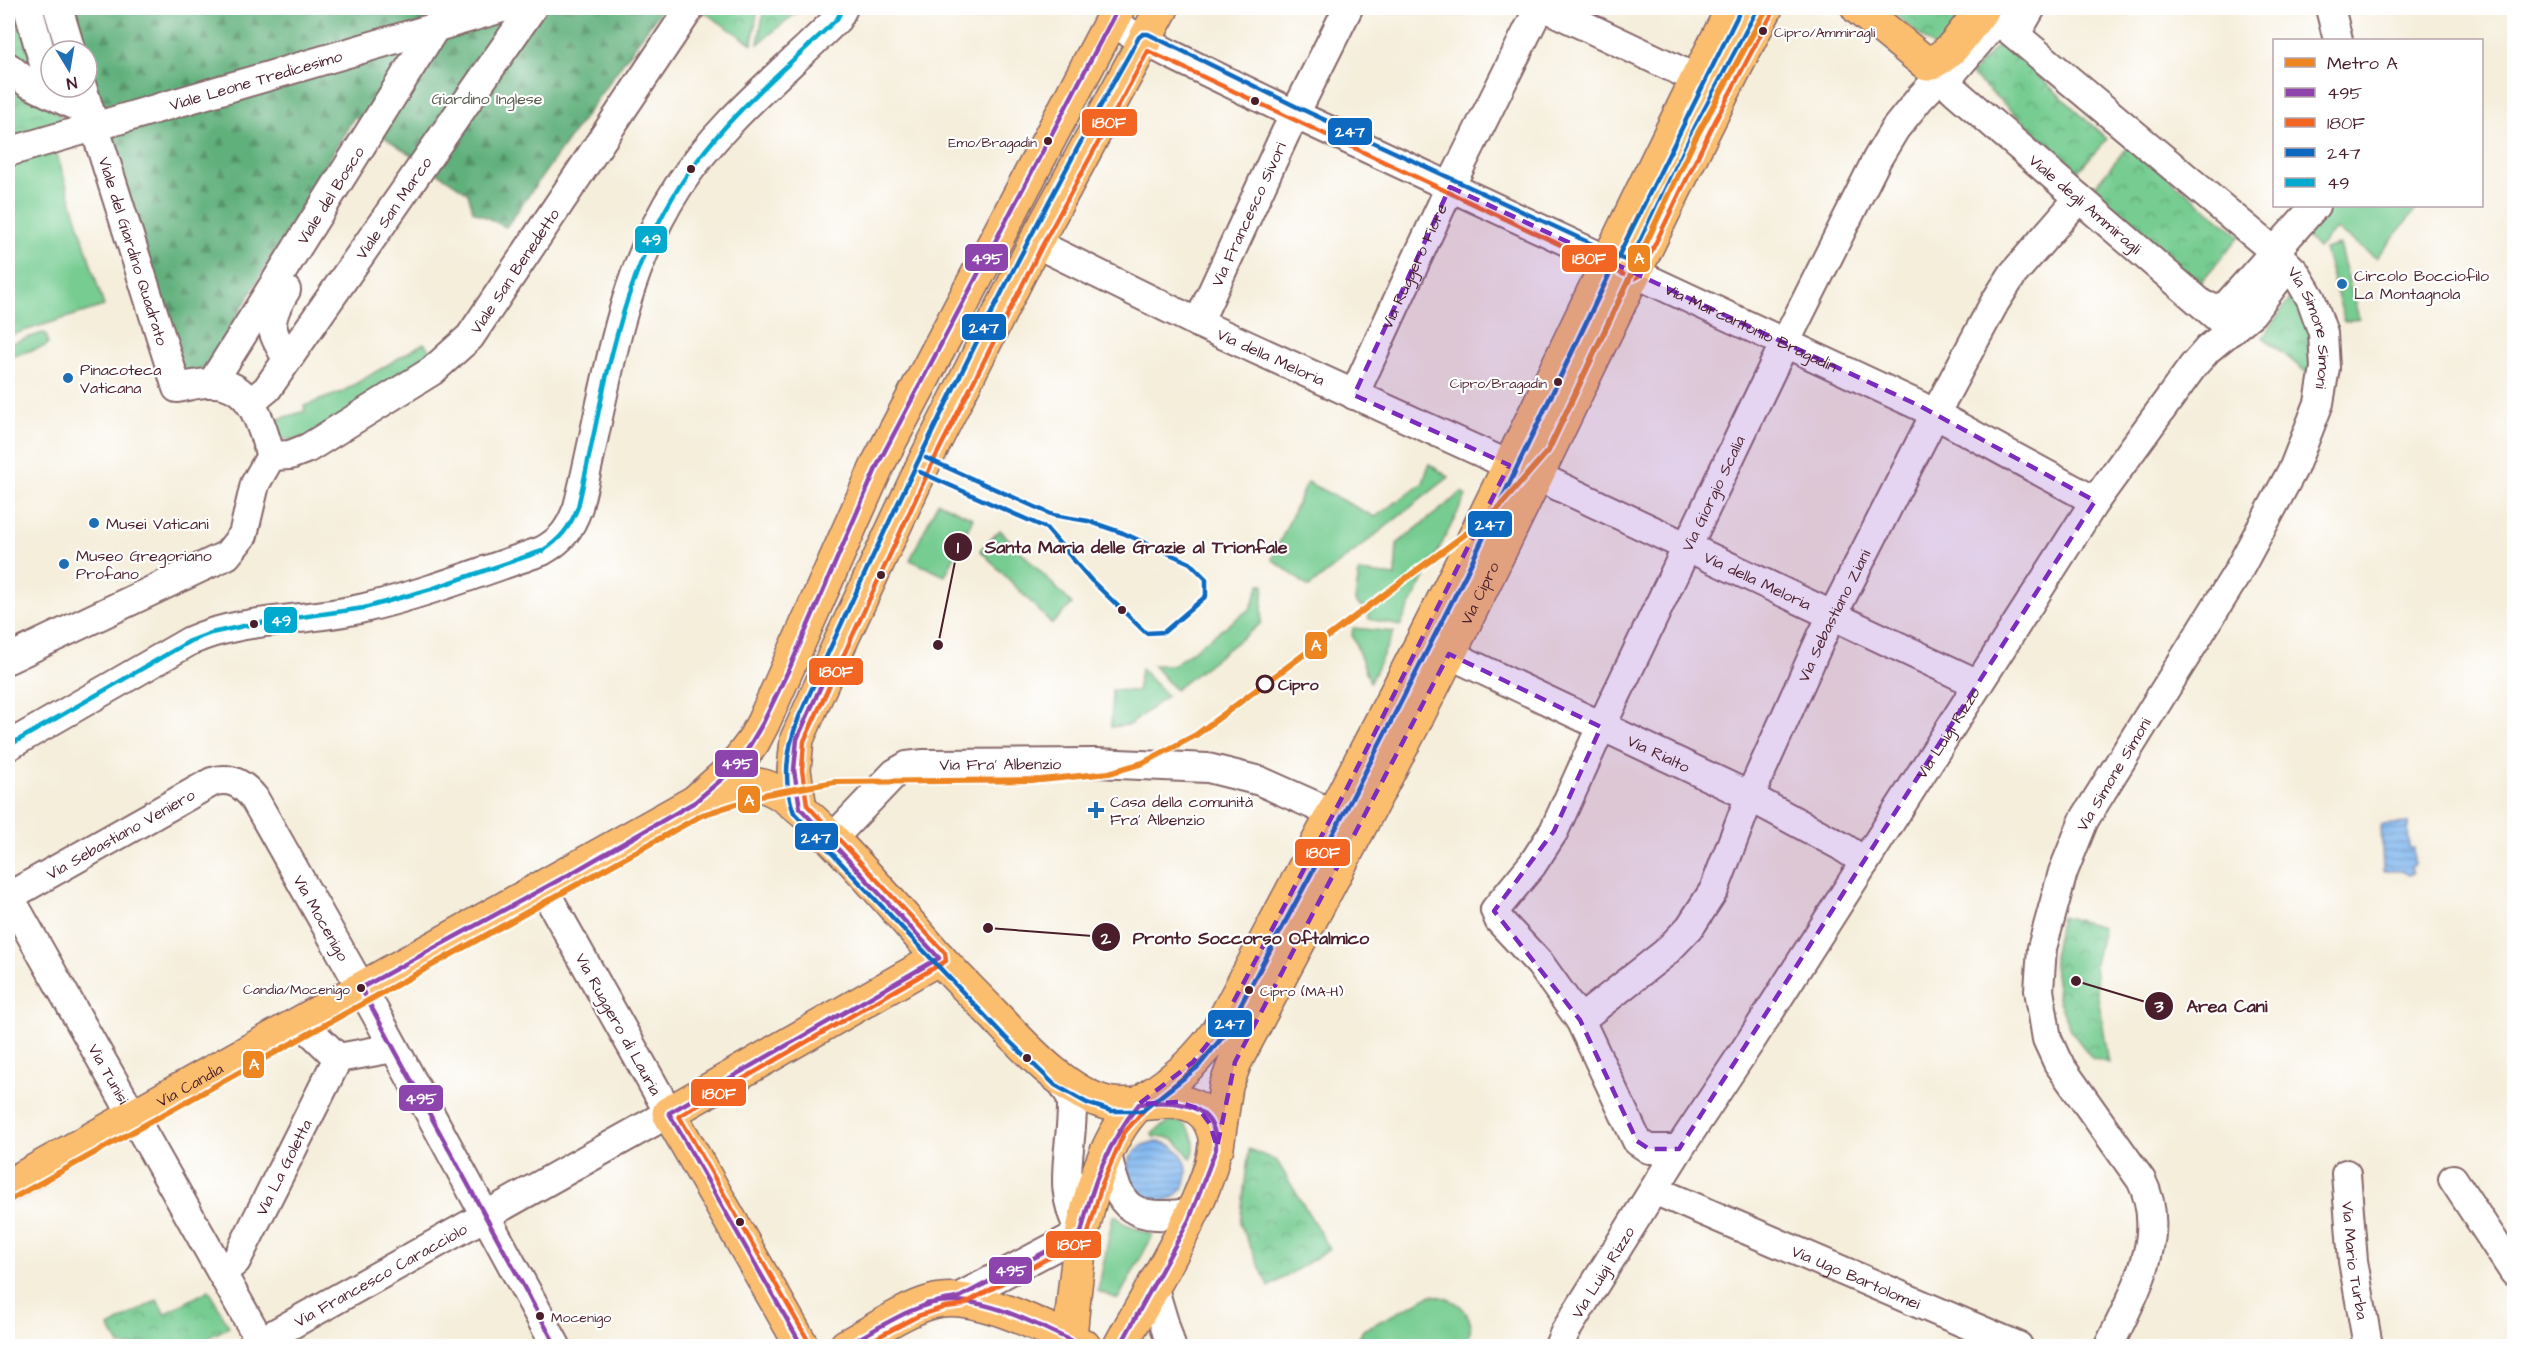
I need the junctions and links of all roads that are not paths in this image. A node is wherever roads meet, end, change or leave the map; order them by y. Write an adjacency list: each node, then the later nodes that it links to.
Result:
1 (28, 8): 25 (street)
2 (58, 8): 19 (street)
3 (502, 8): 17 (street, Viale Leone Tredicesimo)
4 (532, 8): 39 (street, Viale San Marco)
5 (690, 8): 44 (street, Viale San Benedetto)
6 (843, 8): 55 (street)
7 (1162, 8): 21 (main road)
8 (1348, 8): 26 (street, Via Francesco Sivori)
9 (1539, 8): 29 (street, Via Ruggero Fiore)
10 (1547, 8): 24 (street)
11 (1733, 8): 24 (main road, Via Cipro)
12 (1766, 8): 34 (main road, Via Cipro)
13 (1858, 8): 23 (main road, Viale degli Ammiragli)
14 (2031, 8): 18 (street)
15 (2330, 8): 20 (street)
16 (1114, 15): 21 (street, Via Marcantonio Bragadin); 49 (main road, Via Candia)
17 (442, 17): 25 (street, Viale Leone Tredicesimo); 40 (street, Viale del Bosco)
18 (1995, 17): 23 (main road); 33 (street)
19 (67, 39)
20 (2338, 39)
21 (1145, 41): 26 (street, Via Marcantonio Bragadin); 32 (main road)
22 (8, 67): 25 (street)
23 (1933, 70): 30 (street, Viale degli Ammiragli); 38 (street, Via Giorgio Scalia)
24 (1697, 79): 34 (main road, Via Cipro)
25 (75, 109): 28 (street, Viale Leone Tredicesimo); 40 (street, Viale del Giardino Quadrato)
26 (1294, 114): 29 (street, Via Marcantonio Bragadin); 36 (street, Via Francesco Sivori)
27 (378, 144): 39 (street)
28 (8, 152)
29 (1450, 187): 34 (street, Via Marcantonio Bragadin); 41 (street, Via Ruggero Fiore)
30 (2079, 198): 35 (street, Viale degli Ammiragli); 43 (street, Via Sebastiano Ziani)
31 (2314, 207): 33 (street)
32 (1035, 243): 36 (street, Via della Meloria); 50 (main road)
33 (2282, 259): 35 (street); 37 (street, Via Luigi Rizzo); 98 (street, Via Simone Simoni)
34 (1620, 266): 38 (street, Via Marcantonio Bragadin); 45 (main road, Via Cipro)
35 (2206, 307): 37 (street, Viale degli Ammiragli)
36 (1198, 323): 41 (street, Via della Meloria)
37 (2232, 330): 46 (street, Via Luigi Rizzo)
38 (1785, 343): 43 (street, Via Marcantonio Bragadin); 47 (street, Via Giorgio Scalia)
39 (287, 359): 42 (street, Viale San Marco)
40 (212, 383): 42 (street, Viale del Giardino Quadrato)
41 (1354, 395): 45 (street, Via della Meloria)
42 (250, 403): 44 (street, Viale del Giardino Quadrato)
43 (1935, 414): 46 (street, Via Marcantonio Bragadin); 48 (street, Via Sebastiano Ziani)
44 (271, 456): 52 (street)
45 (1523, 471): 47 (street, Via della Meloria); 51 (main road, Via Cipro); 60 (main road, Via Cipro)
46 (2095, 501): 53 (street, Via Luigi Rizzo)
47 (1688, 549): 48 (street, Via della Meloria); 54 (street, Via Giorgio Scalia)
48 (1833, 614): 53 (street, Via della Meloria); 57 (street, Via Sebastiano Ziani)
49 (805, 627): 50 (street); 58 (main road, Via Candia)
50 (843, 639): 59 (main road)
51 (1449, 654): 54 (street, Via Rialto); 75 (main road, Via Cipro)
52 (8, 658)
53 (1978, 684): 62 (street, Via Luigi Rizzo)
54 (1601, 727): 57 (street, Via Rialto); 67 (street, Via Giorgio Scalia)
55 (8, 746)
56 (234, 781): 64 (street, Via Sebastiano Veniero); 66 (street, Via Mocenigo)
57 (1750, 796): 62 (street, Via Rialto); 67 (street, Via Sebastiano Ziani)
58 (695, 802): 59 (main road); 63 (main road, Via Candia)
59 (800, 808): 61 (main road)
60 (1334, 814): 61 (street, Via Fra' Albenzio); 72 (main road, Via Cipro)
61 (831, 840): 65 (main road)
62 (1865, 862): 76 (street, Via Luigi Rizzo)
63 (543, 888): 66 (main road, Via Candia); 73 (street, Via Ruggero di Lauria)
64 (8, 896): 74 (street, Via Tunisi)
65 (939, 958): 71 (main road); 73 (main road, Via Francesco Caracciolo)
66 (361, 988): 68 (main road, Via Candia); 69 (street, Via Mocenigo)
67 (1581, 1020): 76 (street)
68 (300, 1021): 70 (street); 74 (main road, Via Candia)
69 (394, 1048): 70 (street); 83 (street, Via Mocenigo)
70 (338, 1058): 85 (street, Via La Goletta)
71 (1060, 1079): 72 (main road); 84 (street)
72 (1139, 1104): 75 (main road); 77 (main road)
73 (669, 1113): 83 (street, Via Francesco Caracciolo); 92 (main road, Via Ruggero di Lauria)
74 (132, 1115): 80 (main road, Via Candia); 85 (street, Via Tunisi)
75 (1217, 1147): 82 (main road)
76 (1678, 1149): 81 (street, Via Luigi Rizzo)
77 (1107, 1152): 82 (street); 84 (main road)
78 (2346, 1174): 99 (street, Via Mario Turba)
79 (2453, 1179): 86 (street)
80 (8, 1186)
81 (1651, 1195): 96 (street, Via Luigi Rizzo); 97 (street, Via Ugo Bartolomei)
82 (1193, 1212): 87 (main road)
83 (486, 1216): 89 (street, Via Francesco Caracciolo); 91 (street, Via Mocenigo)
84 (1081, 1233): 88 (street); 90 (main road)
85 (223, 1272): 89 (street, Via Tunisi)
86 (2514, 1272)
87 (1153, 1286): 94 (main road); 95 (street)
88 (958, 1298): 90 (main road); 93 (main road)
89 (261, 1344)
90 (1074, 1344)
91 (556, 1347)
92 (802, 1347)
93 (846, 1347)
94 (1120, 1347)
95 (1171, 1347)
96 (1559, 1347)
97 (2018, 1347)
98 (2109, 1347)
99 (2368, 1347)

